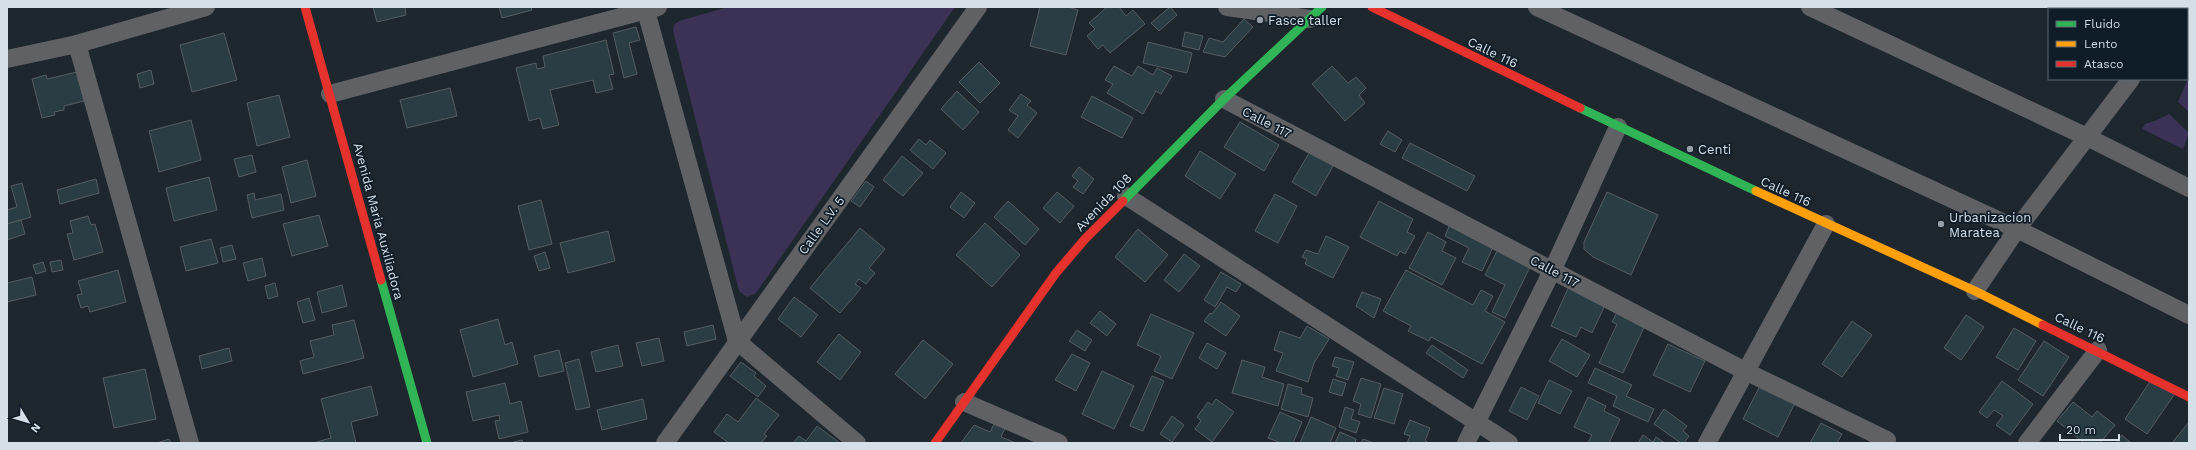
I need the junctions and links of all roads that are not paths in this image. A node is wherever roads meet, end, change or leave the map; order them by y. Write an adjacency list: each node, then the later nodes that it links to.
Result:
1 (206, 7): 11 (street)
2 (305, 7): 14 (street, Avenida Maria Auxiliadora)
3 (978, 7): 25 (street, Calle L.V. 5)
4 (1227, 7): 9 (street)
5 (1372, 7): 16 (street, Calle 116)
6 (1537, 7): 21 (street)
7 (1810, 7): 17 (street)
8 (652, 9): 14 (street); 25 (street)
9 (1287, 11): 10 (street)
10 (1316, 13): 15 (street, Avenida 108)
11 (77, 44): 12 (street); 32 (street)
12 (7, 59)
13 (2129, 80): 17 (street)
14 (330, 94): 33 (street, Avenida Maria Auxiliadora)
15 (1224, 99): 19 (street, Avenida 108); 22 (street, Calle 117)
16 (1618, 127): 20 (street, Calle 116); 22 (street)
17 (2087, 137): 18 (street); 21 (street)
18 (2189, 188)
19 (1126, 196): 29 (street, Avenida 108); 30 (street)
20 (1826, 224): 23 (street, Calle 116); 27 (street)
21 (2017, 229): 23 (street); 24 (street)
22 (1553, 270): 27 (street, Calle 117); 30 (street)
23 (1975, 291): 26 (street, Calle 116)
24 (2189, 315)
25 (737, 341): 34 (street, Calle L.V. 5); 35 (street)
26 (2098, 350): 28 (street, Calle 116); 41 (street)
27 (1747, 372): 31 (street, Calle 117); 40 (street)
28 (2189, 397)
29 (964, 402): 36 (street, Avenida 108); 37 (street)
30 (1475, 422): 38 (street); 39 (street)
31 (1887, 440)
32 (190, 443)
33 (427, 443)
34 (665, 443)
35 (857, 443)
36 (935, 443)
37 (1059, 443)
38 (1466, 443)
39 (1509, 443)
40 (1707, 443)
41 (2027, 443)

